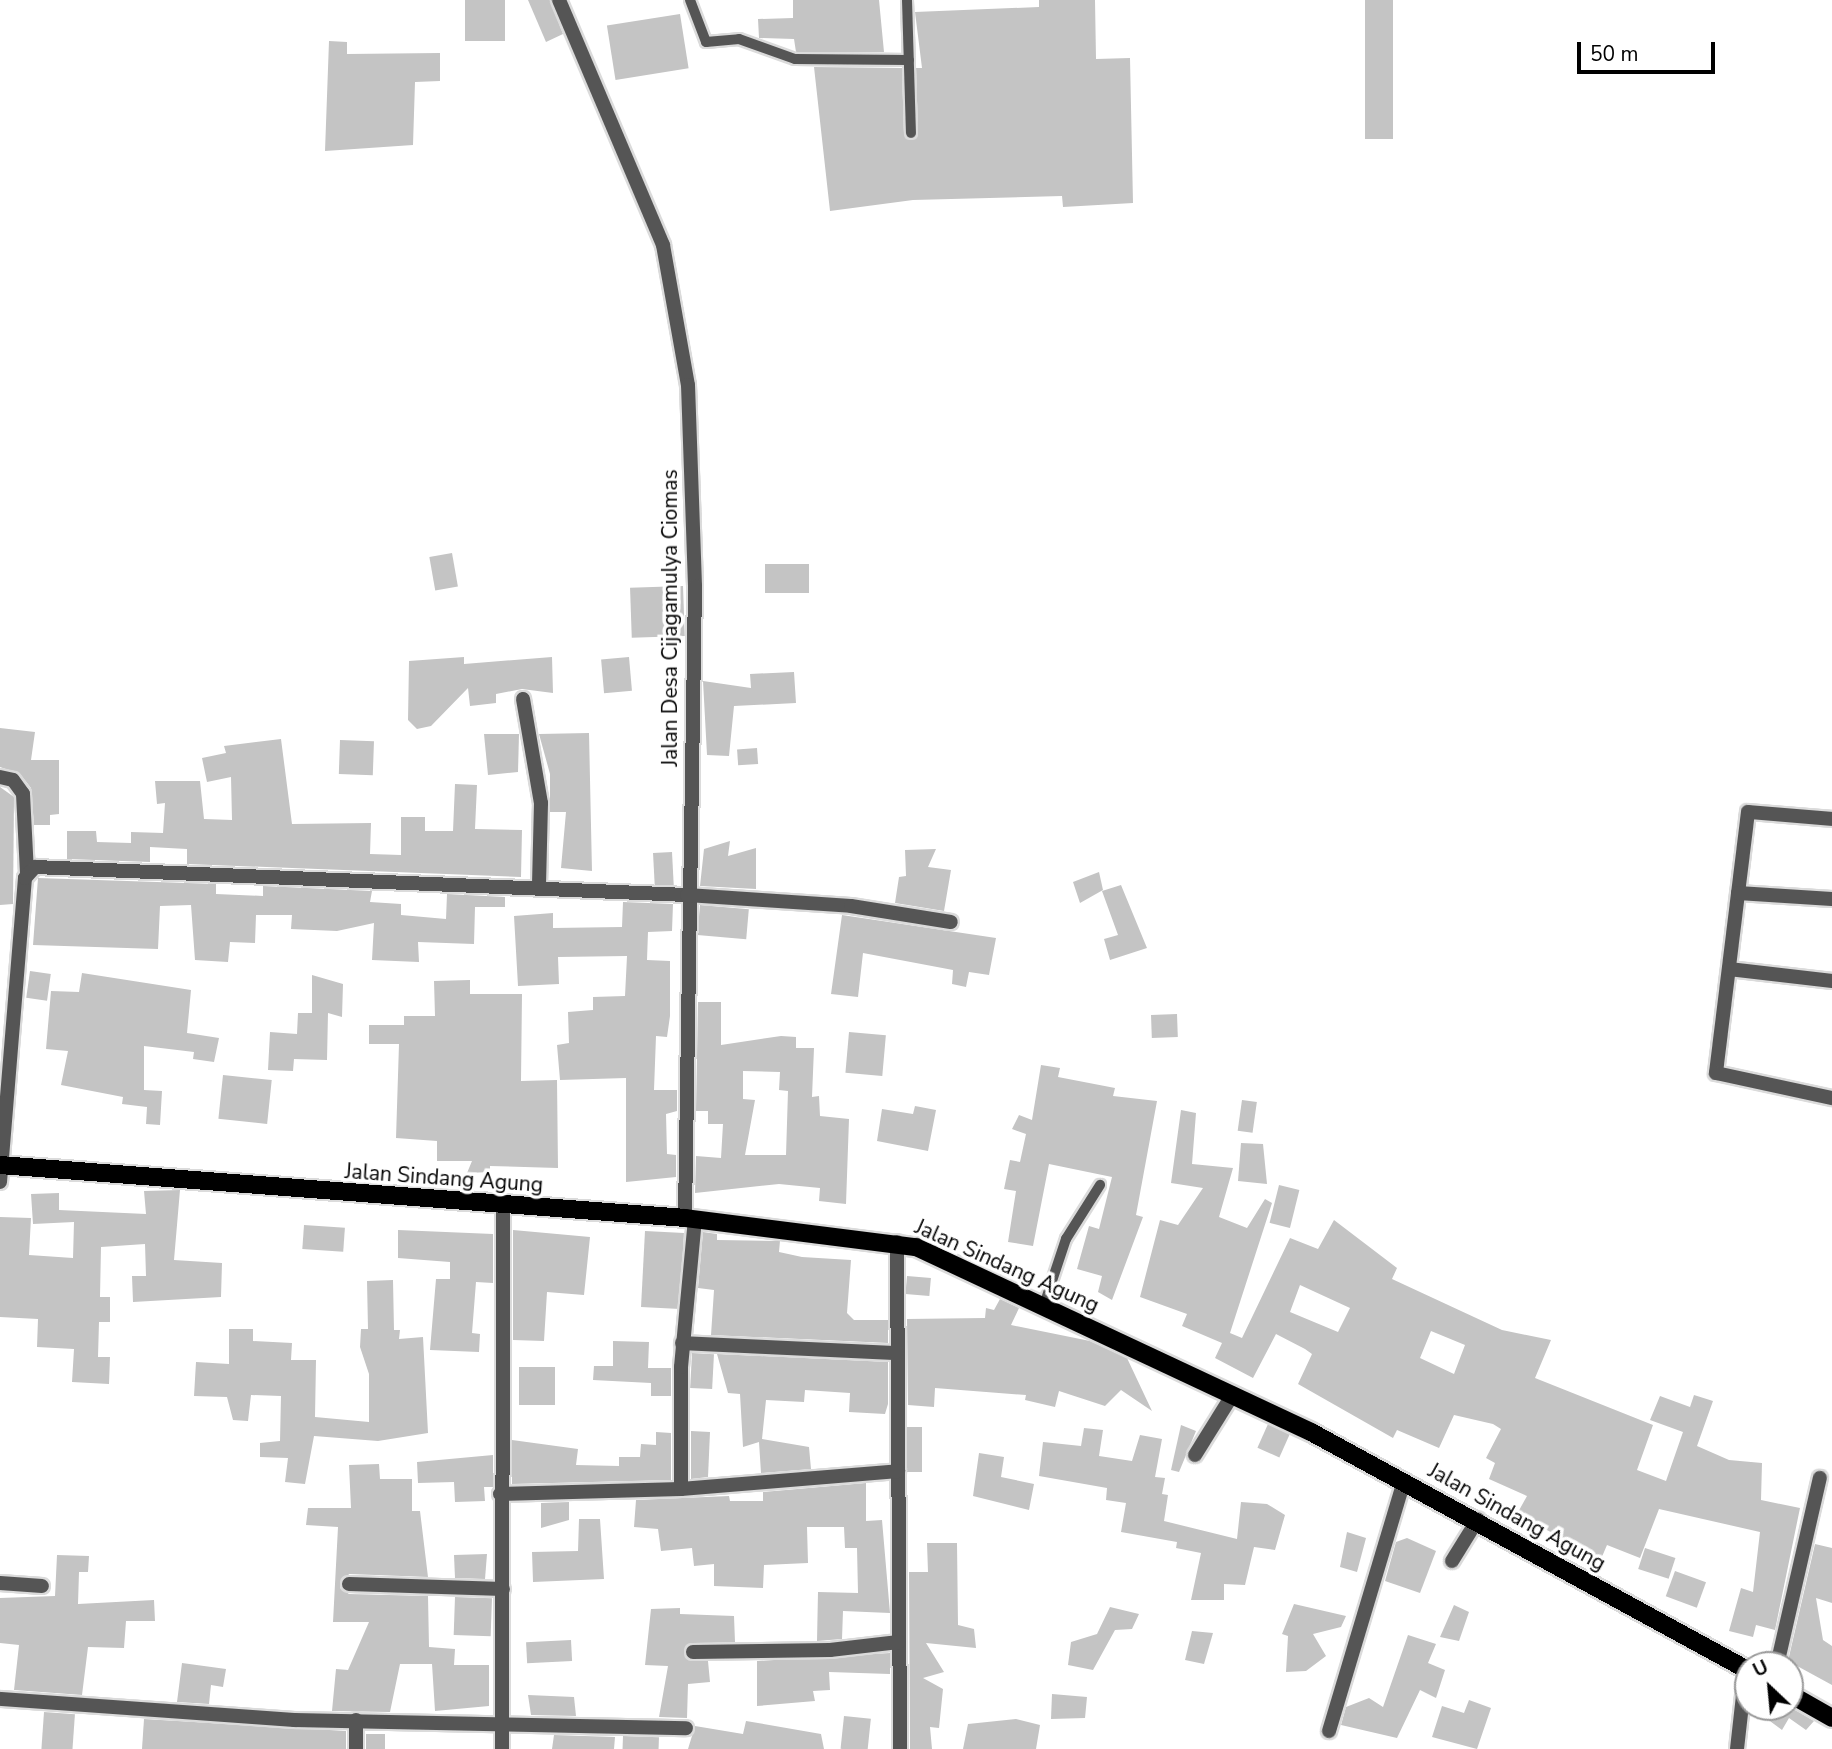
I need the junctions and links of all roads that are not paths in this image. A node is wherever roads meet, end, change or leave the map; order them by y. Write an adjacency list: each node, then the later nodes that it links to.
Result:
1 (559, 0): 12 (street, Jalan Desa Cijagamulya Ciomas)
2 (690, 0): 4 (lane)
3 (908, 0): 4 (lane)
4 (909, 60): 5 (lane)
5 (911, 133)
6 (523, 699): 10 (street)
7 (0, 777): 9 (street)
8 (1832, 818): 11 (street)
9 (27, 873): 10 (street); 18 (street)
10 (539, 887): 12 (street)
11 (1738, 893): 13 (street); 15 (street)
12 (687, 895): 14 (street); 21 (street, Jalan Desa Cijagamulya Ciomas)
13 (1832, 899)
14 (951, 922)
15 (1729, 969): 16 (street); 17 (street)
16 (1832, 981)
17 (1832, 1098)
18 (1, 1171): 20 (main road, Jalan Sindang Agung)
19 (1100, 1185): 23 (lane)
20 (503, 1206): 21 (main road, Jalan Sindang Agung); 32 (street)
21 (690, 1219): 22 (main road, Jalan Sindang Agung); 24 (street, Jalan Desa Cijagamulya Ciomas)
22 (897, 1242): 23 (main road, Jalan Sindang Agung); 25 (street)
23 (1044, 1305): 26 (main road, Jalan Sindang Agung)
24 (682, 1343): 25 (street); 31 (street, Jalan Desa Cijagamulya Ciomas)
25 (898, 1353): 28 (street)
26 (1233, 1394): 27 (street); 30 (main road, Jalan Sindang Agung)
27 (1195, 1455)
28 (898, 1471): 31 (street); 39 (street)
29 (1820, 1478): 40 (street)
30 (1404, 1481): 33 (main road, Jalan Sindang Agung); 50 (street)
31 (681, 1489): 32 (street)
32 (500, 1494): 38 (street)
33 (1478, 1519): 34 (street); 42 (main road, Jalan Sindang Agung)
34 (1452, 1560)
35 (0, 1583): 37 (street)
36 (349, 1584): 38 (street)
37 (42, 1586)
38 (503, 1589): 48 (street)
39 (899, 1642): 41 (street); 53 (street)
40 (1780, 1651)
41 (693, 1652)
42 (1734, 1663)
43 (0, 1699): 46 (street)
44 (1804, 1702): 45 (main road)
45 (1832, 1718)
46 (356, 1720): 48 (street); 51 (street)
47 (1741, 1721): 54 (street)
48 (504, 1726): 49 (street); 52 (street)
49 (685, 1728)
50 (1329, 1731)
51 (356, 1749)
52 (502, 1749)
53 (900, 1749)
54 (1737, 1749)

